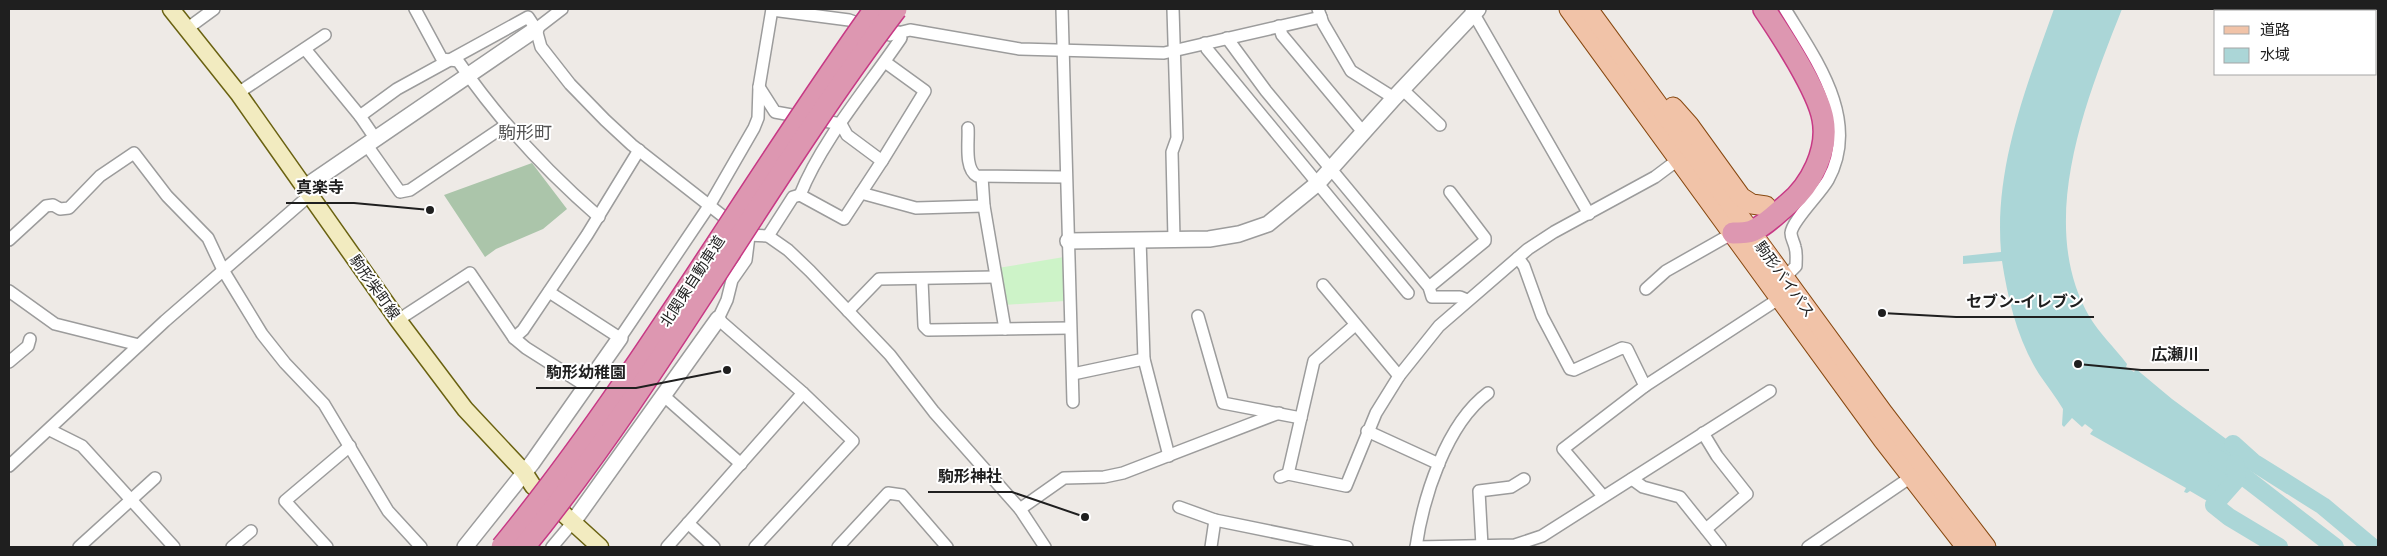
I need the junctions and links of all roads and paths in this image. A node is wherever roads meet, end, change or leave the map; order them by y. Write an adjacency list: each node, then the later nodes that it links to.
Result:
1 (171, 9): 18 (main road, 駒形柴町線)
2 (214, 9): 18 (street)
3 (415, 9): 27 (street)
4 (562, 9): 19 (street)
5 (772, 9): 20 (street); 31 (street)
6 (874, 9): 131 (highway, 北関東自動車道, bridge)
7 (896, 9): 132 (highway, 北関東自動車道, bridge)
8 (1062, 9): 25 (street)
9 (1173, 9): 26 (street)
10 (1569, 9): 42 (main road, 駒形バイパス)
11 (1588, 9): 28 (main road, 駒形バイパス)
12 (1753, 9): 55 (highway)
13 (1764, 9): 45 (highway)
14 (1785, 9): 45 (street)
15 (1475, 10): 33 (street); 56 (street)
16 (1319, 13): 17 (street); 33 (street)
17 (1279, 26): 22 (street); 39 (street)
18 (188, 28): 32 (main road, 駒形柴町線)
19 (536, 29): 27 (street); 30 (street); 41 (street)
20 (898, 32): 25 (street); 29 (street)
21 (325, 35): 24 (street)
22 (1227, 38): 23 (street); 44 (street)
23 (1205, 43): 26 (street); 48 (street)
24 (305, 49): 32 (street); 34 (street)
25 (1062, 51): 26 (street); 47 (street)
26 (1175, 51): 62 (street)
27 (450, 59): 30 (street); 34 (street)
28 (1626, 60): 55 (main road); 58 (main road, 駒形バイパス)
29 (884, 62): 35 (street); 43 (street)
30 (468, 75): 36 (street); 40 (street)
31 (759, 87): 35 (street); 53 (street)
32 (238, 93): 49 (main road, 駒形柴町線)
33 (1398, 94): 37 (street); 39 (street)
34 (360, 116): 40 (street)
35 (841, 124): 43 (street); 52 (street)
36 (506, 125): 40 (street); 57 (street)
37 (1440, 125)
38 (968, 128): 46 (street)
39 (1363, 132): 44 (street)
40 (371, 141): 49 (street)
41 (640, 150): 53 (street); 57 (street)
42 (1678, 159): 56 (street); 58 (main road, 駒形バイパス)
43 (882, 161): 51 (street)
44 (1331, 169): 48 (street); 71 (street)
45 (1821, 175): 58 (highway); 68 (street)
46 (982, 177): 47 (street); 54 (street)
47 (1066, 177): 64 (street)
48 (1318, 184): 62 (street); 75 (street)
49 (308, 191): 66 (street); 81 (main road, 駒形柴町線)
50 (1450, 192): 71 (street)
51 (861, 193): 52 (street); 54 (street)
52 (800, 195): 60 (street)
53 (709, 206): 59 (street); 86 (street)
54 (984, 206): 67 (street)
55 (1766, 206): 58 (highway)
56 (1589, 214): 65 (street)
57 (599, 217): 74 (street)
58 (1742, 229): 68 (main road, 駒形バイパス); 72 (street); 76 (main road, 駒形バイパス)
59 (749, 236): 60 (street); 80 (street)
60 (768, 236): 78 (street)
61 (1140, 239): 62 (street); 64 (street); 89 (street)
62 (1174, 239)
63 (9, 240): 66 (street)
64 (1068, 241): 84 (street)
65 (1518, 258): 77 (street); 94 (street)
66 (223, 270): 88 (street); 105 (street)
67 (995, 277): 69 (street); 83 (street)
68 (1784, 278): 147 (main road, 駒形バイパス)
69 (922, 280): 78 (street); 83 (street)
70 (1323, 284): 82 (street)
71 (1429, 286): 77 (street)
72 (1646, 289)
73 (9, 290): 88 (street)
74 (549, 292): 85 (street); 86 (street)
75 (1408, 293)
76 (1780, 298): 94 (street); 111 (main road, 駒形バイパス)
77 (1467, 300): 92 (street)
78 (848, 311): 118 (street)
79 (1198, 316): 100 (street)
80 (718, 319): 96 (street); 98 (street)
81 (398, 320): 85 (street); 110 (main road, 駒形柴町線)
82 (1355, 325): 92 (street); 101 (street)
83 (1005, 328): 84 (street)
84 (1070, 328): 91 (street)
85 (514, 338): 93 (street)
86 (620, 338): 93 (street)
87 (30, 339): 90 (street)
88 (139, 345): 102 (street)
89 (1144, 359): 91 (street); 106 (street)
90 (9, 362)
91 (1073, 374): 99 (street)
92 (1399, 376): 103 (street)
93 (586, 386): 110 (street)
94 (1645, 386): 115 (street)
95 (1770, 391): 104 (street)
96 (803, 393): 107 (street); 137 (street)
97 (1488, 393): 108 (street)
98 (664, 396): 107 (street); 120 (street)
99 (1073, 402)
100 (1278, 413): 101 (street); 106 (street)
101 (1301, 418): 103 (street)
102 (50, 430): 109 (street); 116 (street)
103 (1367, 431): 108 (street)
104 (1703, 434): 114 (street); 122 (street)
105 (350, 446): 128 (street); 129 (street)
106 (1169, 456): 118 (street)
107 (742, 464): 121 (street)
108 (1439, 464): 143 (street)
109 (9, 466)
110 (524, 472): 120 (main road, 駒形柴町線); 130 (street)
111 (1911, 477): 145 (street); 146 (main road, 駒形バイパス)
112 (155, 478): 116 (street)
113 (1524, 479): 124 (street)
114 (1632, 479): 115 (street); 122 (street)
115 (1603, 496): 124 (street)
116 (130, 500): 125 (street); 126 (street)
117 (1178, 507): 119 (street)
118 (1020, 510): 140 (street)
119 (1215, 520): 141 (street); 142 (street)
120 (573, 522): 133 (street); 134 (main road, 駒形柴町線)
121 (688, 524): 135 (street); 136 (street)
122 (1706, 530): 144 (street)
123 (251, 531): 127 (street)
124 (1482, 546): 143 (street)
125 (79, 547)
126 (174, 547)
127 (232, 547)
128 (327, 547)
129 (421, 547)
130 (465, 547)
131 (502, 547)
132 (524, 547)
133 (552, 547)
134 (600, 547)
135 (667, 547)
136 (714, 547)
137 (755, 547)
138 (838, 547): 139 (street)
139 (947, 547)
140 (1045, 547)
141 (1211, 547)
142 (1348, 547)
143 (1416, 547)
144 (1720, 547)
145 (1808, 547)
146 (1966, 547)
147 (1986, 547)

